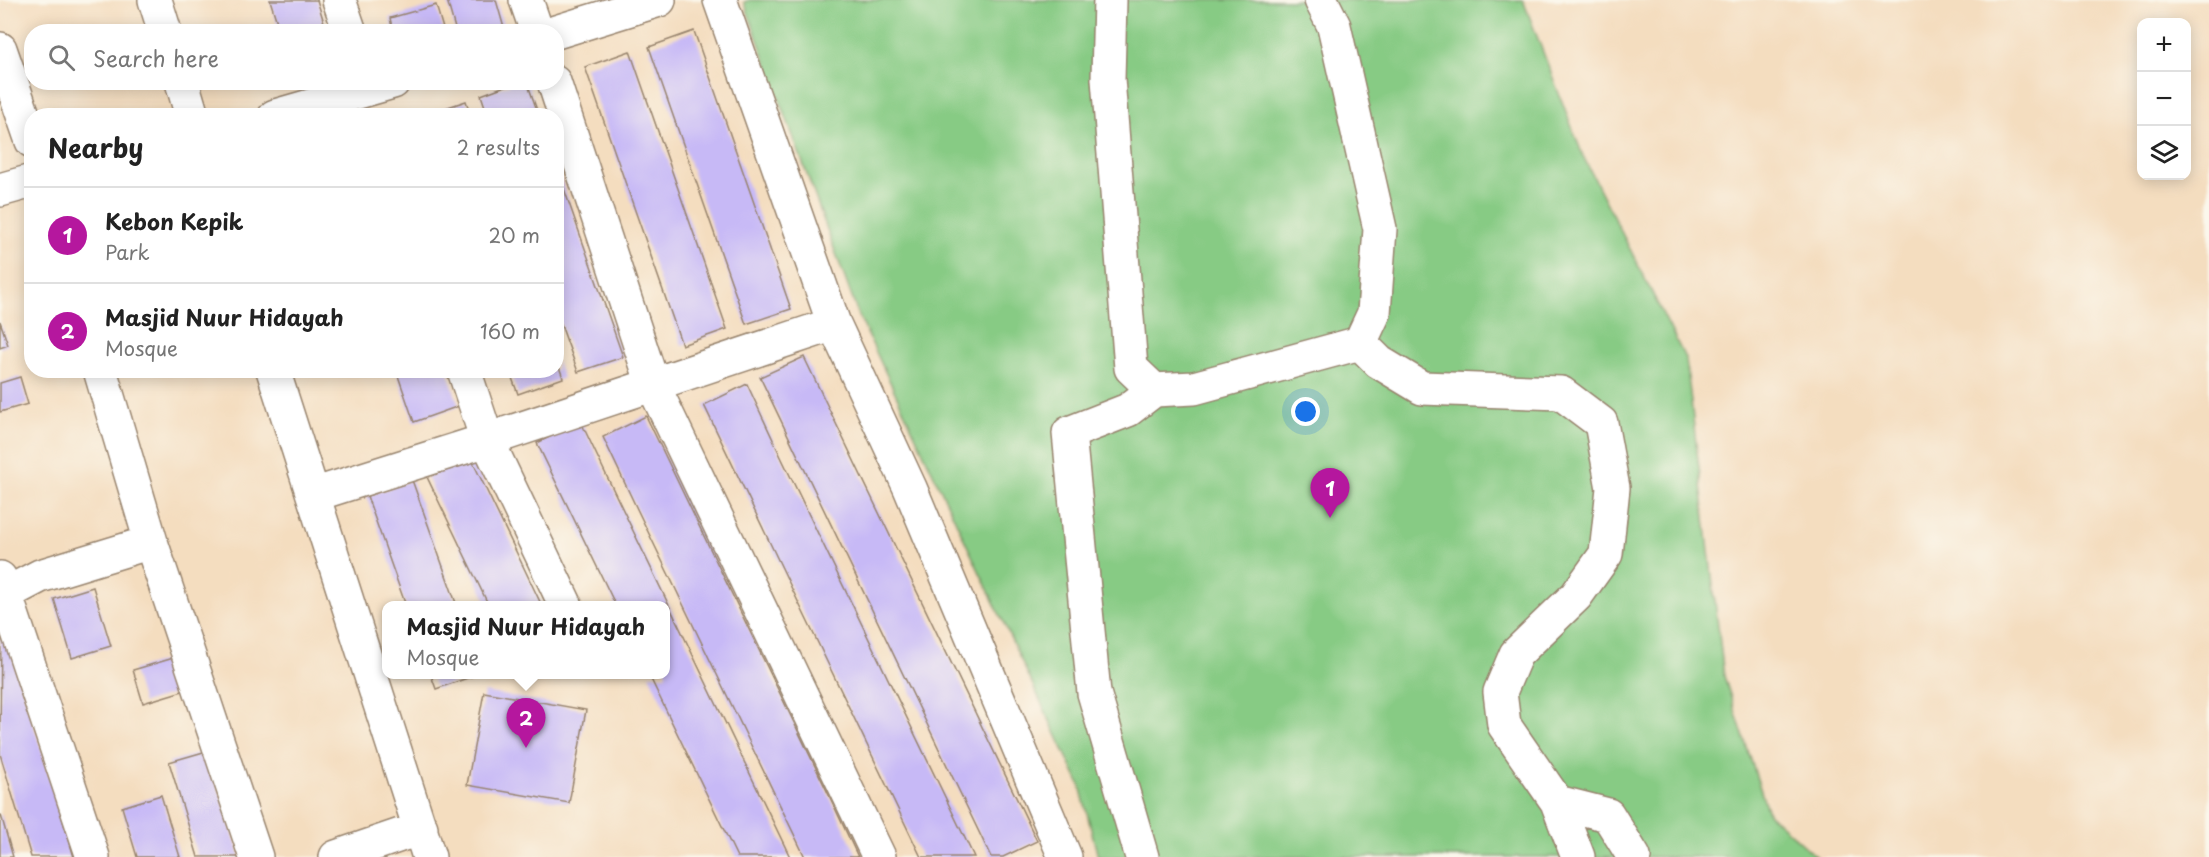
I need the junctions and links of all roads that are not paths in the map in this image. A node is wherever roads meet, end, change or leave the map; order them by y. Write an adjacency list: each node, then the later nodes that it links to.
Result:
1 (155, 0): 8 (street)
2 (339, 0): 9 (street)
3 (526, 0): 10 (street)
4 (659, 0): 11 (street)
5 (720, 0): 23 (street)
6 (1110, 0): 29 (street)
7 (1321, 0): 24 (street)
8 (162, 24)
9 (347, 24)
10 (534, 24)
11 (564, 30)
12 (0, 49): 20 (street)
13 (184, 90): 16 (street)
14 (557, 90): 18 (street)
15 (378, 92): 17 (street)
16 (190, 108)
17 (309, 108)
18 (562, 108)
19 (564, 113): 28 (street)
20 (24, 118)
21 (24, 183): 22 (street)
22 (0, 190)
23 (834, 324): 28 (street); 41 (street)
24 (1360, 343): 29 (street); 35 (street)
25 (102, 378): 32 (street)
26 (275, 378): 31 (street)
27 (467, 378): 30 (street)
28 (653, 385): 30 (street); 40 (street)
29 (1154, 390): 42 (street)
30 (487, 440): 31 (street); 34 (street)
31 (312, 495): 36 (street)
32 (151, 542): 33 (street); 38 (street)
33 (2, 590): 37 (street)
34 (564, 601)
35 (1557, 802): 43 (street); 44 (street)
36 (425, 843): 39 (street)
37 (93, 857)
38 (256, 857)
39 (336, 857)
40 (879, 857)
41 (1065, 857)
42 (1142, 857)
43 (1578, 857)
44 (1634, 857)

